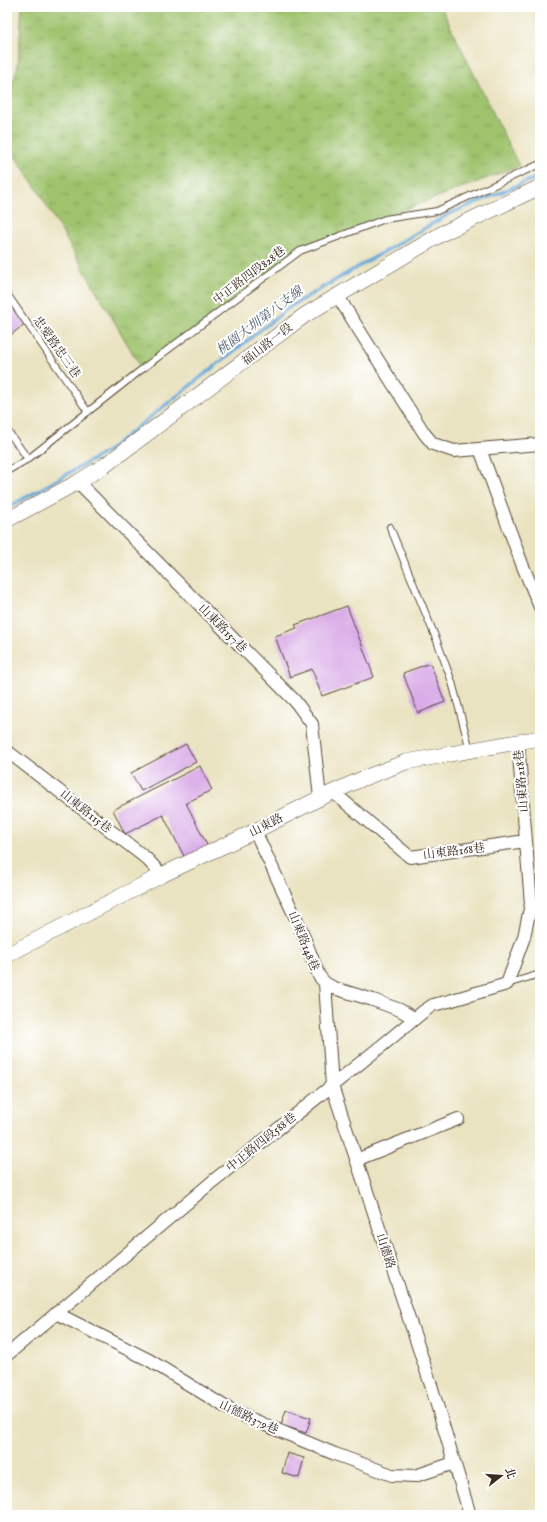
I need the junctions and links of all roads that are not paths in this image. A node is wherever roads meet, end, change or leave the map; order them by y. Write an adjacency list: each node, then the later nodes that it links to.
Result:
1 (540, 164): 5 (lane, 中正路四段828巷)
2 (540, 187): 4 (street, 福山路一段)
3 (7, 294): 5 (lane, 忠愛路忠三巷)
4 (337, 295): 8 (street); 11 (street, 福山路一段)
5 (88, 412): 9 (lane, 中正路四段828巷)
6 (7, 430): 9 (lane)
7 (540, 444): 8 (street)
8 (480, 449): 14 (street)
9 (28, 459): 10 (lane, 中正路四段828巷)
10 (7, 471)
11 (78, 482): 12 (street, 福山路一段); 19 (street, 山東路157巷)
12 (7, 520)
13 (390, 527): 17 (lane)
14 (540, 607)
15 (540, 738): 16 (street, 山東路)
16 (518, 742): 17 (street, 山東路); 21 (street, 山東路218巷)
17 (470, 750): 19 (street, 山東路)
18 (7, 751): 22 (street, 山東路115巷)
19 (327, 795): 20 (street, 山東路); 21 (street, 山東路168巷)
20 (255, 831): 22 (street, 山東路); 25 (street, 山東路148巷)
21 (526, 841): 26 (street, 山東路218巷)
22 (162, 875): 23 (street, 山東路)
23 (7, 955)
24 (540, 974): 26 (lane, 中正路四段588巷)
25 (325, 983): 27 (street, 山東路148巷); 28 (street, 山德路)
26 (507, 984): 27 (street, 中正路四段588巷)
27 (414, 1018): 28 (street, 中正路四段588巷)
28 (332, 1086): 30 (street, 山德路); 31 (street, 中正路四段588巷)
29 (458, 1119): 30 (street)
30 (356, 1160): 33 (street, 山德路)
31 (56, 1313): 32 (street, 中正路四段588巷); 33 (street, 山德路379巷)
32 (7, 1355)
33 (454, 1463): 34 (street, 山德路)
34 (470, 1515)

